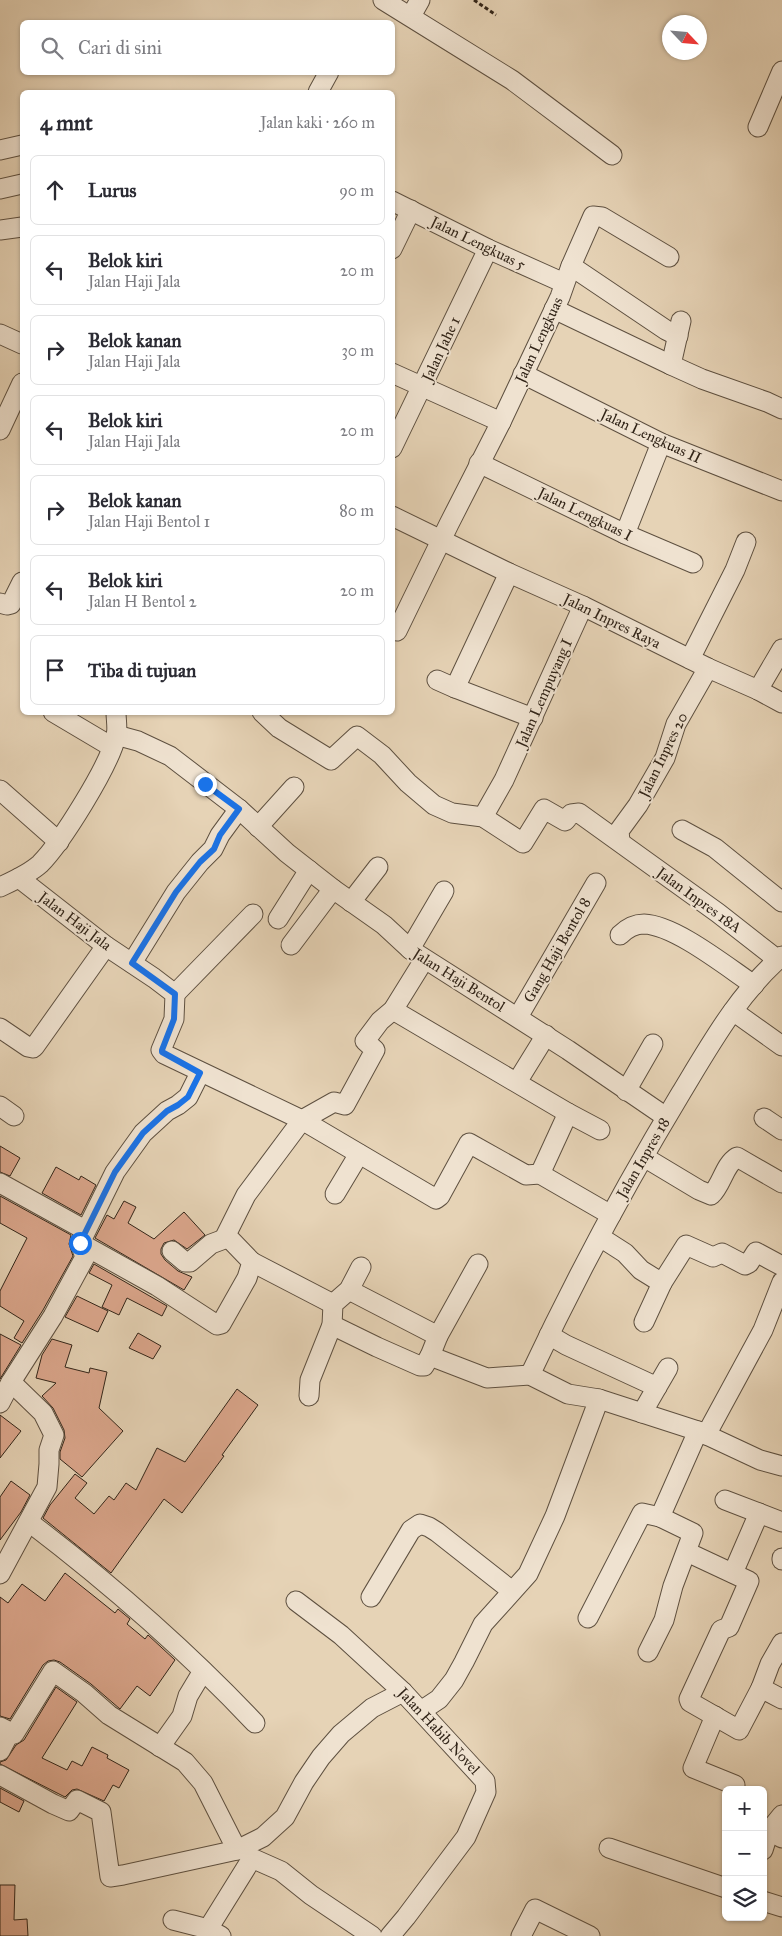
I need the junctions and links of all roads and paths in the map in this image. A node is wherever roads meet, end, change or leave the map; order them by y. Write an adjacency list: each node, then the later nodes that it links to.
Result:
1 (383, 0): 3 (street)
2 (474, 0): 4 (path)
3 (416, 8): 11 (street)
4 (496, 15)
5 (782, 71): 8 (street)
6 (326, 75): 7 (street)
7 (319, 90)
8 (758, 127)
9 (20, 145): 10 (street)
10 (0, 150)
11 (612, 155)
12 (20, 184): 13 (street)
13 (0, 189)
14 (395, 202): 15 (street, Jalan Lengkuas 5)
15 (411, 210): 18 (street); 19 (street, Jalan Lengkuas 5)
16 (20, 227): 17 (street)
17 (0, 230)
18 (395, 243)
19 (488, 249): 22 (street, Jalan Lengkuas 5); 30 (street, Jalan Jahe 1)
20 (669, 257): 21 (street, Jalan Lengkuas)
21 (571, 266): 22 (street, Jalan Lengkuas); 26 (street)
22 (564, 284): 23 (street, Jalan Lengkuas)
23 (554, 309): 26 (street); 28 (street, Jalan Lengkuas)
24 (0, 334): 25 (street)
25 (20, 343)
26 (671, 365): 31 (street)
27 (395, 374): 30 (street)
28 (523, 374): 32 (street, Jalan Lengkuas); 35 (street, Jalan Lengkuas II)
29 (20, 387): 33 (street)
30 (423, 387): 32 (street); 34 (street, Jalan Jahe 1)
31 (775, 406)
32 (501, 422): 36 (street, Jalan Lengkuas)
33 (0, 430)
34 (395, 442)
35 (661, 443): 37 (street, Jalan Lengkuas II); 39 (street)
36 (479, 463): 39 (street, Jalan Lengkuas I); 40 (street, Jalan Lengkuas)
37 (782, 491)
38 (395, 517): 40 (street, Jalan Inpres Raya)
39 (625, 534): 42 (street, Jalan Lengkuas I)
40 (442, 539): 43 (street, Jalan Inpres Raya); 47 (street, Jalan Lengkuas)
41 (746, 542): 49 (street)
42 (693, 563)
43 (508, 573): 46 (street, Jalan Inpres Raya); 52 (street)
44 (20, 586): 45 (street)
45 (0, 603)
46 (583, 606): 49 (street, Jalan Inpres Raya); 58 (street, Jalan Lempuyang I)
47 (397, 632)
48 (782, 649): 53 (street)
49 (690, 659): 50 (street, Jalan Inpres Raya)
50 (708, 668): 53 (street, Jalan Inpres Raya); 66 (street, Jalan Inpres 20)
51 (438, 680): 52 (street)
52 (455, 688): 58 (street)
53 (758, 690): 54 (street, Jalan Inpres Raya)
54 (782, 703)
55 (59, 715): 59 (street, Jalan Haji Bentol)
56 (116, 715): 59 (street)
57 (265, 715): 63 (street)
58 (533, 718): 63 (street, Jalan Lempuyang I)
59 (114, 741): 62 (street, Jalan Haji Bentol); 67 (street)
60 (294, 787): 64 (street)
61 (0, 790): 67 (street)
62 (239, 809): 64 (street, Jalan Haji Bentol); 84 (street)
63 (483, 817): 66 (street, Jalan Inpres 18A)
64 (258, 827): 69 (street, Jalan Haji Bentol)
65 (682, 830): 76 (street)
66 (620, 841): 83 (street, Jalan Inpres 18A)
67 (59, 842): 70 (street)
68 (378, 867): 75 (street)
69 (309, 870): 73 (street, Jalan Haji Bentol); 78 (street)
70 (19, 878): 72 (street); 81 (street, Jalan Haji Jala)
71 (596, 883): 89 (street, Gang Haji Bentol 8)
72 (0, 887)
73 (333, 889): 75 (street, Jalan Haji Bentol); 80 (street)
74 (444, 891): 82 (street)
75 (351, 902): 82 (street, Jalan Haji Bentol)
76 (782, 902)
77 (253, 914): 86 (street)
78 (278, 919)
79 (620, 935): 85 (street)
80 (291, 945)
81 (106, 946): 84 (street, Jalan Haji Jala); 90 (street)
82 (417, 955): 87 (street); 89 (street, Jalan Haji Bentol)
83 (780, 958): 85 (street, Jalan Inpres 18)
84 (132, 963): 86 (street, Jalan Haji Jala)
85 (748, 981): 88 (street, Jalan Inpres 18)
86 (175, 994): 94 (street)
87 (393, 1010): 95 (street); 100 (street)
88 (734, 1011): 93 (street); 98 (street, Jalan Inpres 18)
89 (518, 1018): 91 (street, Jalan Haji Bentol)
90 (0, 1028)
91 (546, 1035): 95 (street); 96 (street, Jalan Haji Bentol)
92 (653, 1044): 96 (street)
93 (782, 1046)
94 (200, 1073): 100 (street); 110 (street)
95 (517, 1082): 97 (street)
96 (626, 1091): 98 (street, Jalan Haji Bentol)
97 (568, 1113): 101 (street); 105 (street)
98 (666, 1117): 104 (street, Jalan Inpres 18)
99 (764, 1118): 102 (street)
100 (302, 1120): 103 (street); 112 (street)
101 (600, 1130)
102 (782, 1130)
103 (359, 1154): 105 (street); 108 (street)
104 (644, 1157): 107 (street); 109 (street, Jalan Inpres 18)
105 (540, 1174): 109 (street)
106 (0, 1183): 110 (street)
107 (782, 1183)
108 (335, 1194)
109 (611, 1215): 111 (street, Jalan Inpres 18)
110 (83, 1236): 114 (street); 129 (street)
111 (600, 1237): 119 (street); 124 (street, Jalan Inpres 18)
112 (227, 1238): 113 (street); 114 (street)
113 (172, 1251)
114 (252, 1262): 121 (street)
115 (478, 1264): 125 (street)
116 (782, 1266): 119 (street)
117 (361, 1267): 120 (street)
118 (782, 1282): 135 (street)
119 (662, 1283): 122 (street)
120 (349, 1290): 121 (street); 125 (street)
121 (333, 1304): 123 (street)
122 (644, 1322)
123 (332, 1325): 126 (street); 131 (street)
124 (549, 1335): 128 (street, Jalan Inpres 18); 130 (street)
125 (438, 1336): 126 (street)
126 (430, 1356): 128 (street)
127 (668, 1368): 130 (street)
128 (530, 1375): 132 (street)
129 (11, 1382): 133 (street); 141 (street)
130 (657, 1387): 134 (street)
131 (309, 1396)
132 (599, 1400): 134 (street); 145 (street)
133 (0, 1403)
134 (642, 1413): 135 (street)
135 (702, 1433): 136 (street); 139 (street)
136 (782, 1466)
137 (725, 1500): 138 (street)
138 (759, 1513): 140 (street); 143 (street)
139 (660, 1517): 142 (street); 148 (street)
140 (781, 1519)
141 (29, 1522): 144 (street); 151 (street)
142 (687, 1552): 143 (street); 150 (street)
143 (733, 1573): 156 (street)
144 (0, 1574)
145 (512, 1591): 146 (street); 155 (street)
146 (371, 1597)
147 (296, 1601): 153 (street, Jalan Habib Novel)
148 (588, 1618)
149 (782, 1643): 152 (street)
150 (648, 1652)
151 (203, 1671): 157 (street); 159 (street)
152 (761, 1688): 154 (street); 156 (street)
153 (403, 1692): 155 (street, Jalan Habib Novel); 166 (street)
154 (782, 1699)
155 (421, 1712): 173 (street, Jalan Habib Novel)
156 (715, 1716): 162 (street)
157 (255, 1723)
158 (5, 1730): 159 (street); 160 (street)
159 (160, 1747): 166 (street)
160 (0, 1751)
161 (0, 1775): 166 (street)
162 (735, 1786)
163 (782, 1815): 164 (street)
164 (771, 1833)
165 (609, 1848): 167 (street)
166 (237, 1850)
167 (722, 1887)
168 (767, 1902): 169 (street)
169 (782, 1907)
170 (173, 1920): 171 (street)
171 (214, 1933): 172 (street)
172 (372, 1936)
173 (390, 1936)
174 (520, 1936): 175 (street)
175 (590, 1936)

